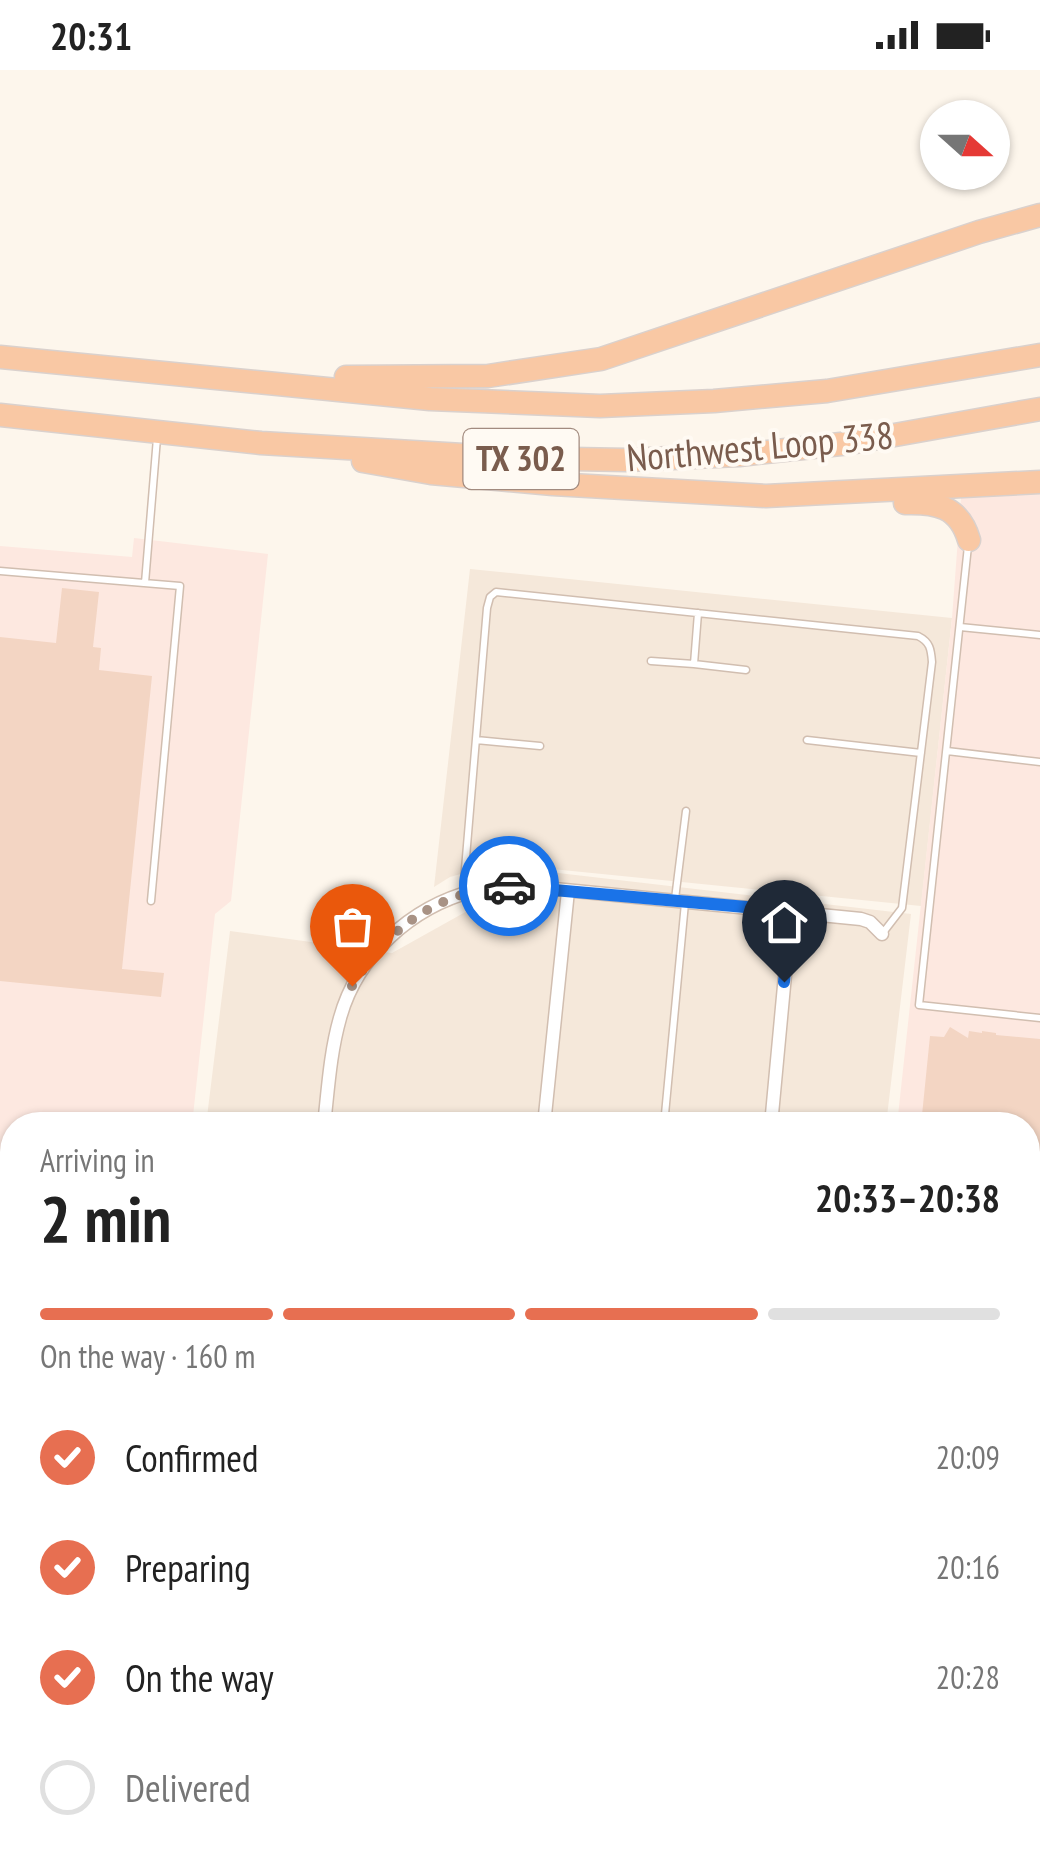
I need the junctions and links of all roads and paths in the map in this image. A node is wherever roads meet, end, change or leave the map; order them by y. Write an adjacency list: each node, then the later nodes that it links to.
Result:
1 (1040, 215): 4 (highway)
2 (1040, 355): 4 (highway, Northwest Loop 338 / TX 302)
3 (0, 357): 4 (highway, Northwest Loop 338 / TX 302)
4 (63, 363)
5 (1040, 408): 8 (highway, Northwest Loop 338 / TX 302)
6 (0, 415): 7 (highway, Northwest Loop 338 / TX 302)
7 (158, 432): 8 (highway, Northwest Loop 338 / TX 302); 13 (lane)
8 (261, 444): 10 (highway)
9 (1040, 482): 10 (highway)
10 (618, 488): 11 (highway)
11 (969, 540): 15 (lane)
12 (0, 571): 13 (lane)
13 (145, 583): 29 (lane)
14 (698, 613): 18 (lane); 20 (lane); 24 (lane)
15 (960, 627): 16 (lane); 23 (lane)
16 (1040, 635)
17 (651, 661): 18 (lane)
18 (694, 664): 19 (lane)
19 (746, 670)
20 (476, 740): 22 (lane); 28 (lane)
21 (807, 740): 24 (lane)
22 (540, 746)
23 (947, 751): 25 (lane); 33 (lane)
24 (920, 753): 32 (lane)
25 (1040, 762)
26 (686, 811): 30 (lane)
27 (568, 891): 28 (street); 30 (street); 35 (street)
28 (463, 894): 34 (street)
29 (151, 901)
30 (680, 901): 31 (street); 36 (lane)
31 (791, 911): 32 (street); 37 (street)
32 (882, 934)
33 (1040, 1018)
34 (326, 1112)
35 (545, 1112)
36 (665, 1112)
37 (772, 1112)

